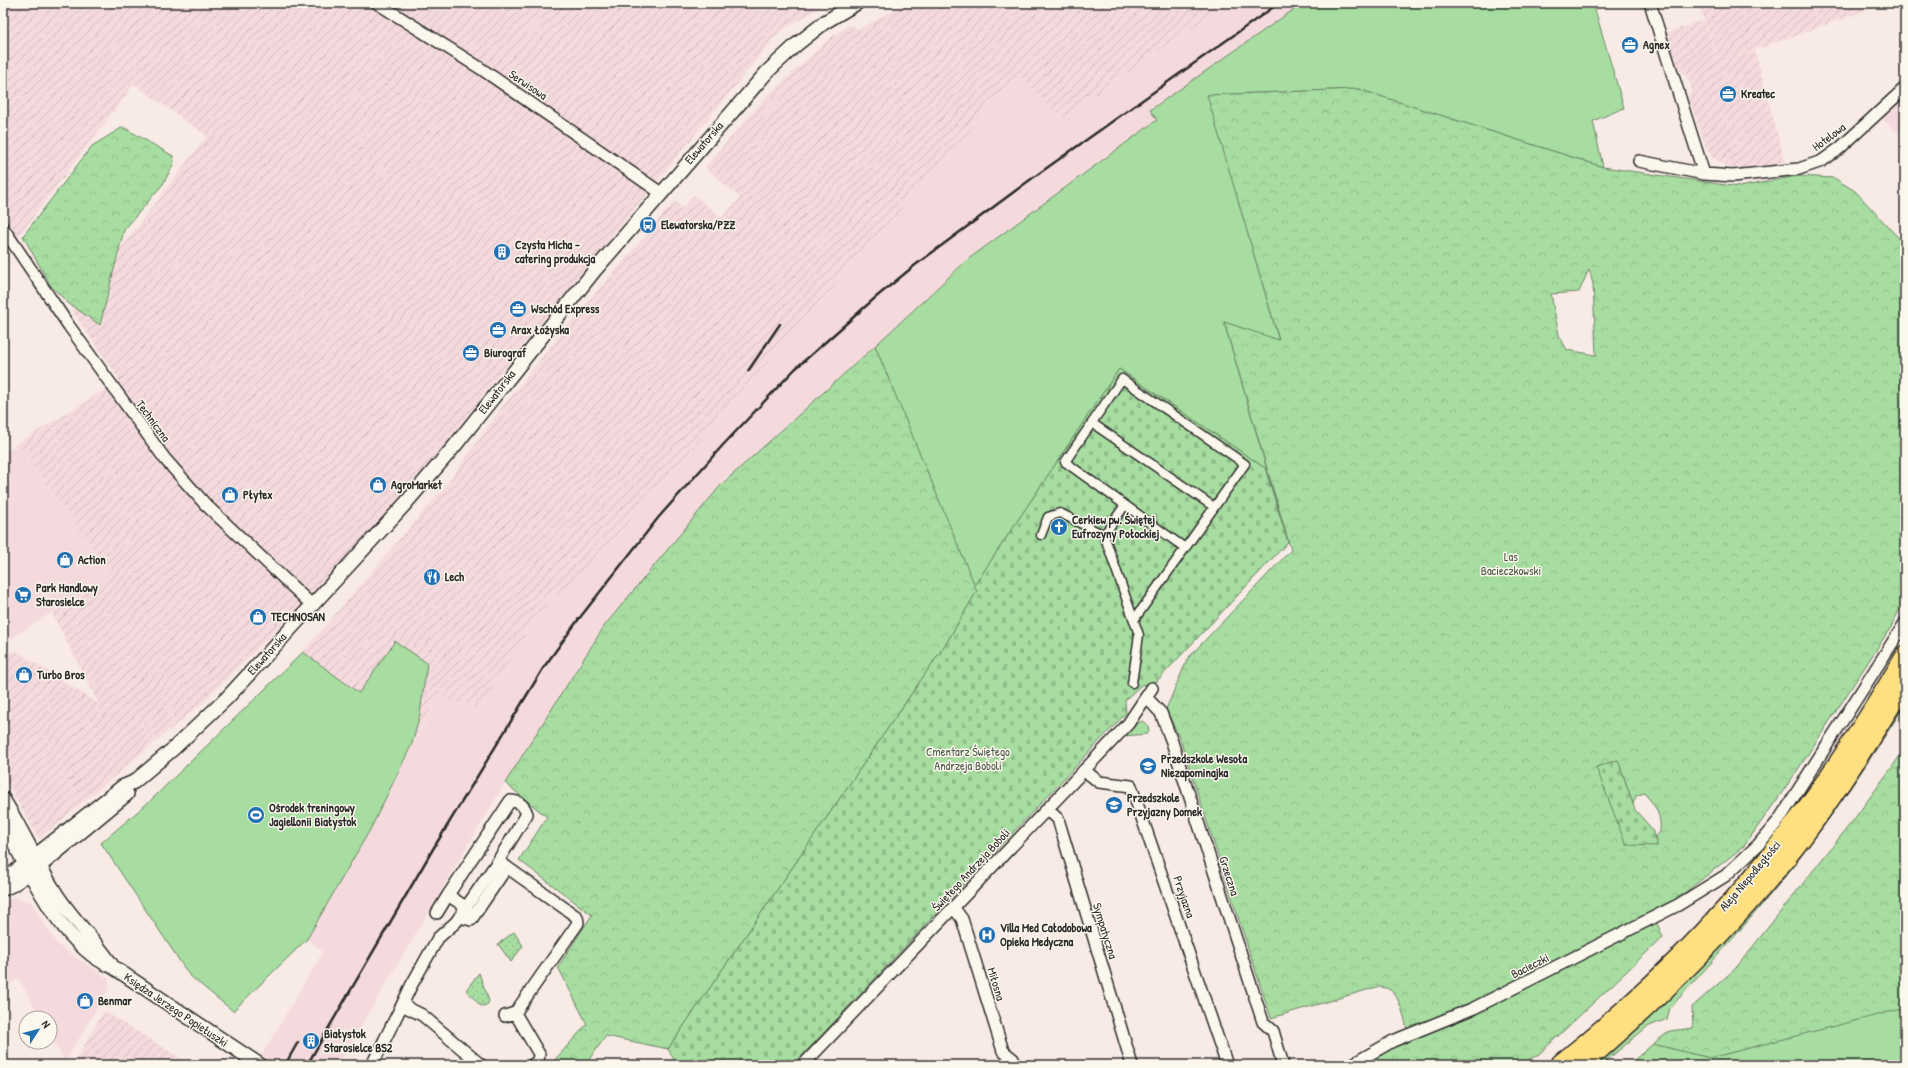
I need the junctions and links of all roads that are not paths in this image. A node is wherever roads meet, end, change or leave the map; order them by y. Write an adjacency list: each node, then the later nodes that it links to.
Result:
1 (377, 3): 7 (street, Serwisowa)
2 (857, 3): 7 (street, Elewatorska)
3 (1650, 3): 6 (street)
4 (1905, 88): 6 (street, Hotelowa)
5 (1639, 161): 6 (street, Hotelowa)
6 (1704, 174)
7 (661, 193): 15 (street, Elewatorska)
8 (3, 228): 15 (street, Techniczna)
9 (1092, 423): 10 (street); 11 (street); 11 (street)
10 (1125, 505): 13 (street); 14 (street)
11 (1214, 507): 14 (street)
12 (1041, 535): 13 (street)
13 (1104, 535): 16 (street)
14 (1185, 548): 16 (street)
15 (312, 605): 27 (street, Elewatorska)
16 (1134, 620): 19 (street)
17 (1905, 623): 44 (street, Bacieczki)
18 (1905, 655): 45 (main road, Aleja Niepodległości)
19 (1132, 684)
20 (1905, 685): 46 (main road, Aleja Niepodległości)
21 (1149, 693): 22 (street, Świętego Andrzeja Boboli); 43 (street, Grzeczna)
22 (1084, 770): 24 (street, Świętego Andrzeja Boboli); 42 (street, Przyjazna)
23 (3, 799): 27 (street, Księdza Jerzego Popiełuszki)
24 (1047, 809): 31 (street, Świętego Andrzeja Boboli); 41 (street, Sympatyczna)
25 (3, 822): 27 (street, Księdza Jerzego Popiełuszki)
26 (502, 864): 30 (street); 32 (street); 38 (street)
27 (33, 865): 28 (street); 29 (street); 35 (street, Księdza Jerzego Popiełuszki)
28 (3, 881)
29 (3, 889)
30 (448, 896): 32 (street); 33 (street)
31 (954, 908): 39 (street, Świętego Andrzeja Boboli); 40 (street, Miłosna)
32 (464, 912): 34 (street)
33 (437, 914)
34 (402, 1005): 36 (street); 37 (street)
35 (260, 1065)
36 (372, 1065)
37 (481, 1065)
38 (532, 1065)
39 (803, 1065)
40 (1015, 1065)
41 (1132, 1065)
42 (1227, 1065)
43 (1283, 1065)
44 (1351, 1065)
45 (1558, 1065)
46 (1583, 1065)

